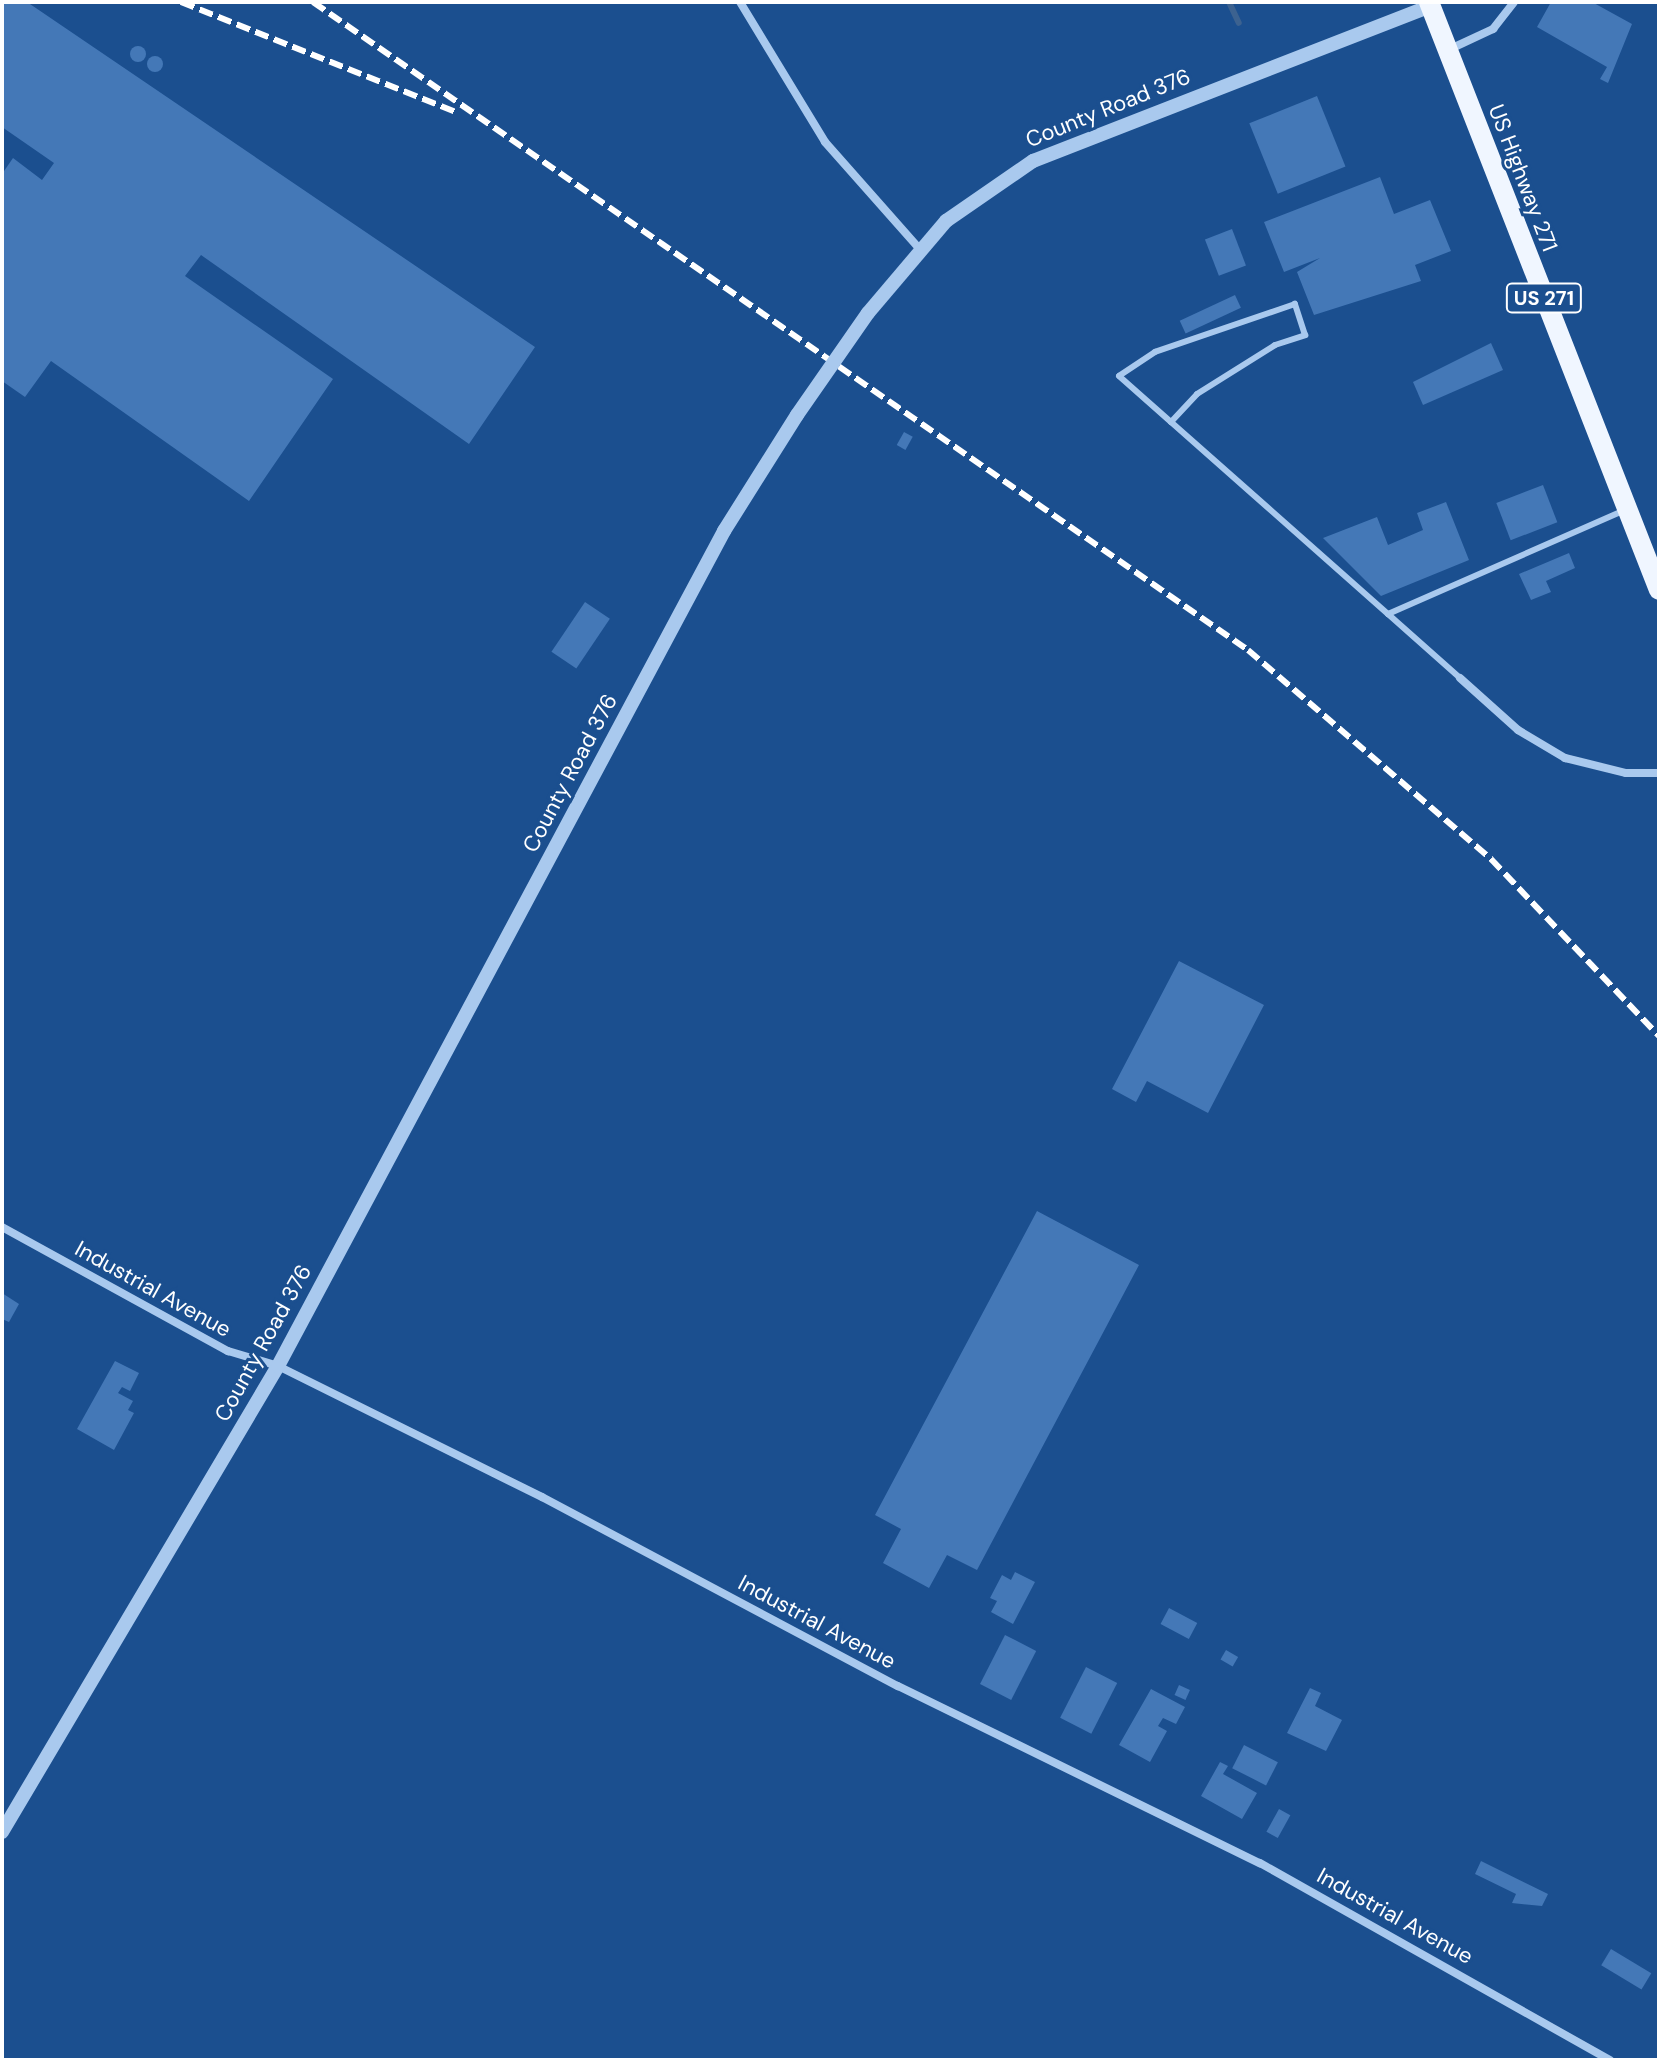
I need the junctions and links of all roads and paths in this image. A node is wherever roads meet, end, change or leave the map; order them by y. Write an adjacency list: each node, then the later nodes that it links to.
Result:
1 (740, 2): 5 (street)
2 (1514, 2): 4 (street)
3 (1430, 4): 4 (main road, US Highway 271 / US 271); 5 (street, County Road 376)
4 (1448, 50): 7 (main road, US Highway 271 / US 271)
5 (918, 247): 13 (street, County Road 376, bridge)
6 (1171, 422): 6 (lane); 9 (lane)
7 (1626, 509): 8 (main road, US Highway 271 / US 271); 9 (lane)
8 (1659, 590)
9 (1388, 614): 10 (lane)
10 (1460, 678): 11 (street)
11 (1659, 773)
12 (2, 1227): 13 (street, Industrial Avenue)
13 (278, 1366): 14 (street, County Road 376); 15 (street, Industrial Avenue)
14 (2, 1832)
15 (1610, 2060)

